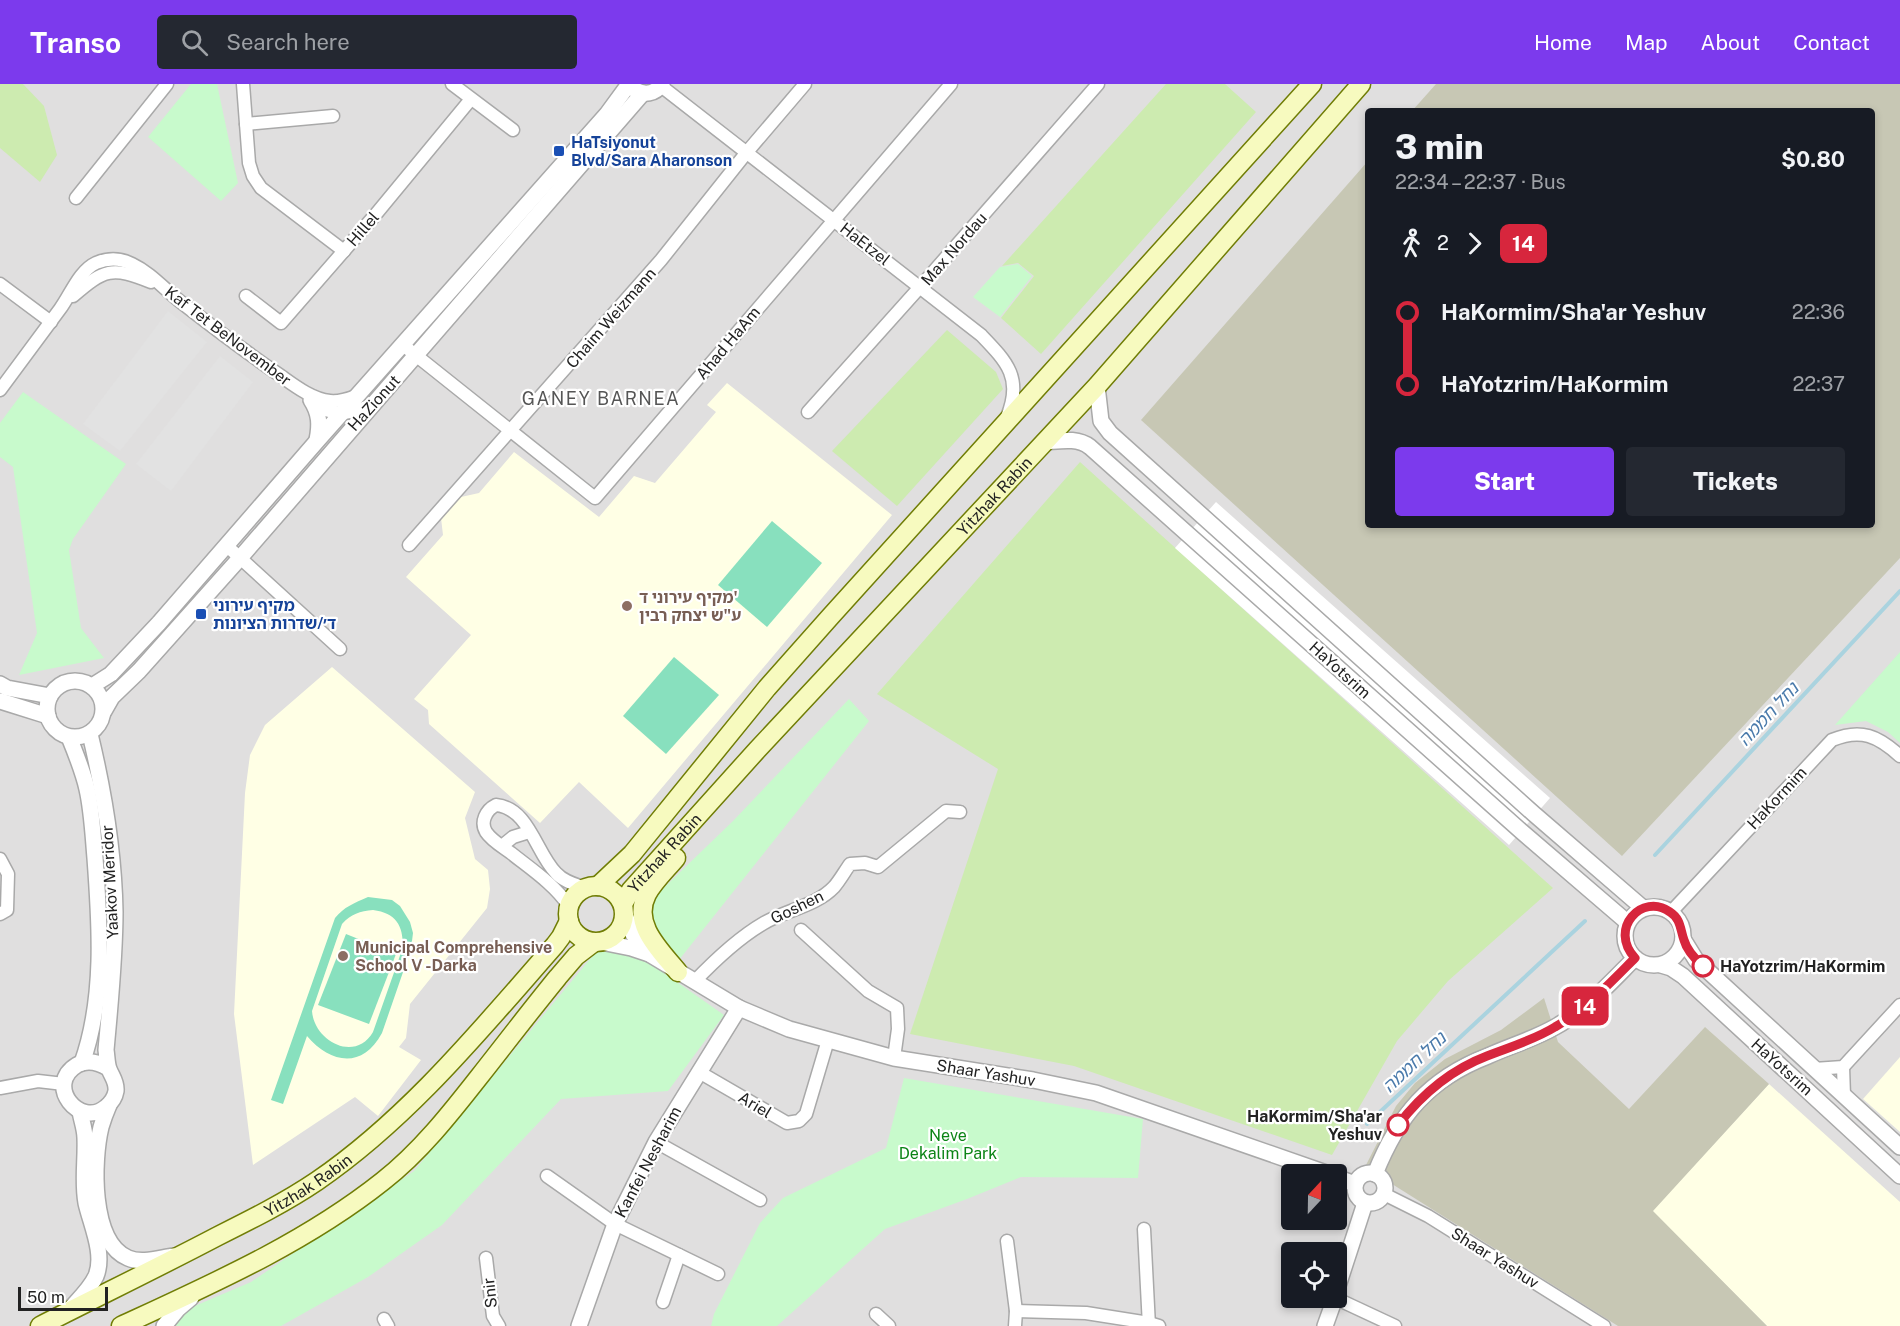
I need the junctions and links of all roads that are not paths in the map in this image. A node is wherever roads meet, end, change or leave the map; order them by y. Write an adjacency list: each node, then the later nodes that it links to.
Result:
1 (167, 84): 16 (street)
2 (243, 84): 13 (street)
3 (452, 84): 11 (street)
4 (805, 84): 15 (street, Chaim Weizmann)
5 (951, 84): 17 (street, Ahad HaAm)
6 (1098, 84): 20 (street, Max Nordau)
7 (1312, 84): 33 (main road, Yitzhak Rabin)
8 (1361, 84): 26 (main road, Yitzhak Rabin)
9 (661, 85): 10 (street); 15 (street, HaEtzel)
10 (634, 87): 23 (street, HaZionut); 24 (street, HaZionut)
11 (471, 99): 14 (street); 18 (street, Hillel)
12 (333, 116): 13 (street)
13 (246, 124): 18 (street)
14 (513, 130)
15 (747, 152): 17 (street, HaEtzel); 34 (street, Chaim Weizmann)
16 (76, 198)
17 (833, 219): 20 (street, HaEtzel); 34 (street, Ahad HaAm)
18 (344, 251): 21 (street, Hillel)
19 (0, 284): 22 (street)
20 (920, 288): 31 (street, Max Nordau); 33 (street, HaEtzel)
21 (246, 296)
22 (51, 322): 25 (street, Kaf Tet BeNovember); 27 (street, Kaf Tet BeNovember)
23 (403, 345): 24 (street, Ahad HaAm); 28 (street, HaZionut)
24 (416, 356): 30 (street, HaZionut); 34 (street, Ahad HaAm)
25 (296, 386): 28 (street, Kaf Tet BeNovember); 29 (street, Kaf Tet BeNovember)
26 (1097, 386): 36 (main road, Yitzhak Rabin); 56 (street, HaYotsrim)
27 (0, 390)
28 (357, 396): 32 (street, HaZionut)
29 (311, 400): 32 (street, Kaf Tet BeNovember); 35 (street)
30 (373, 404): 32 (street); 39 (street, HaZionut)
31 (808, 412)
32 (341, 413): 35 (street, HaZionut)
33 (999, 431): 55 (main road, Yitzhak Rabin)
34 (511, 432): 37 (street, Chaim Weizmann)
35 (317, 441): 38 (street, HaZionut)
36 (1044, 442): 50 (main road, Yitzhak Rabin); 61 (street, HaYotsrim)
37 (410, 545)
38 (227, 546): 39 (street); 42 (street, HaZionut)
39 (240, 558): 40 (street); 45 (street, HaZionut)
40 (340, 649)
41 (0, 684): 43 (street)
42 (92, 686): 43 (street); 45 (street)
43 (50, 696): 46 (street)
44 (0, 701): 46 (street)
45 (104, 711): 47 (street)
46 (48, 716): 48 (street)
47 (90, 734): 48 (street); 76 (street, Yaakov Meridor)
48 (69, 737): 74 (street, Yaakov Meridor)
49 (1900, 756): 58 (street, HaKormim)
50 (709, 804): 57 (main road, Yitzhak Rabin); 68 (main road)
51 (960, 812): 69 (street, Goshen)
52 (529, 832): 53 (street); 53 (street); 55 (street)
53 (502, 846): 59 (street)
54 (0, 859): 60 (street)
55 (591, 887): 57 (main road); 59 (main road)
56 (1643, 908): 58 (street); 61 (street)
57 (624, 910): 64 (main road); 65 (street, Shaar Yashuv)
58 (1671, 912): 63 (street)
59 (569, 913): 64 (main road); 98 (main road, Yitzhak Rabin)
60 (0, 914)
61 (1628, 922): 66 (street)
62 (801, 930): 73 (street, Goshen)
63 (1683, 939): 67 (street); 77 (street, HaYotsrim)
64 (597, 942): 65 (street, Shaar Yashuv); 103 (main road)
65 (651, 955): 68 (street, Shaar Yashuv)
66 (1635, 958): 67 (street); 87 (street)
67 (1661, 964): 89 (street, HaYotsrim)
68 (678, 972): 69 (street, Shaar Yashuv)
69 (694, 982): 71 (street, Shaar Yashuv)
70 (1900, 1005): 75 (street)
71 (739, 1008): 72 (street, Shaar Yashuv); 78 (street, Kanfei Nesharim)
72 (828, 1040): 73 (street, Shaar Yashuv); 78 (street, Ariel)
73 (894, 1058): 86 (street, Shaar Yashuv)
74 (82, 1063): 76 (street); 79 (street)
75 (1843, 1067): 77 (street); 81 (street)
76 (108, 1068): 82 (street)
77 (1814, 1069): 81 (street, HaYotsrim)
78 (699, 1072): 84 (street, Kanfei Nesharim)
79 (64, 1084): 80 (street); 83 (street)
80 (0, 1088)
81 (1844, 1096): 85 (street, HaYotsrim)
82 (108, 1105): 83 (street); 98 (street)
83 (80, 1110): 108 (street)
84 (656, 1142): 93 (street); 95 (street, Kanfei Nesharim)
85 (1900, 1147)
86 (1300, 1164)
87 (1375, 1174): 91 (street); 92 (street)
88 (547, 1176): 95 (street)
89 (1900, 1176)
90 (1347, 1181): 91 (street)
91 (1355, 1184): 94 (street)
92 (1384, 1194): 94 (street); 120 (street, Shaar Yashuv)
93 (760, 1200)
94 (1365, 1203): 101 (street)
95 (615, 1224): 99 (street); 115 (street, Kanfei Nesharim)
96 (1144, 1229): 110 (street)
97 (1007, 1241): 107 (street)
98 (182, 1255): 108 (main road, Yitzhak Rabin)
99 (679, 1255): 102 (street); 104 (street)
100 (486, 1258): 114 (street, Snir)
101 (1347, 1258)
102 (718, 1274)
103 (202, 1289): 112 (main road); 113 (street)
104 (663, 1302)
105 (1347, 1304): 119 (street)
106 (1331, 1308): 118 (street)
107 (1016, 1311): 110 (street); 117 (street)
108 (67, 1312): 111 (main road, Yitzhak Rabin)
109 (876, 1314): 116 (street)
110 (1152, 1325)
111 (40, 1326)
112 (122, 1326)
113 (164, 1326)
114 (499, 1326)
115 (579, 1326)
116 (889, 1326)
117 (1015, 1326)
118 (1325, 1326)
119 (1395, 1326)
120 (1603, 1326)

